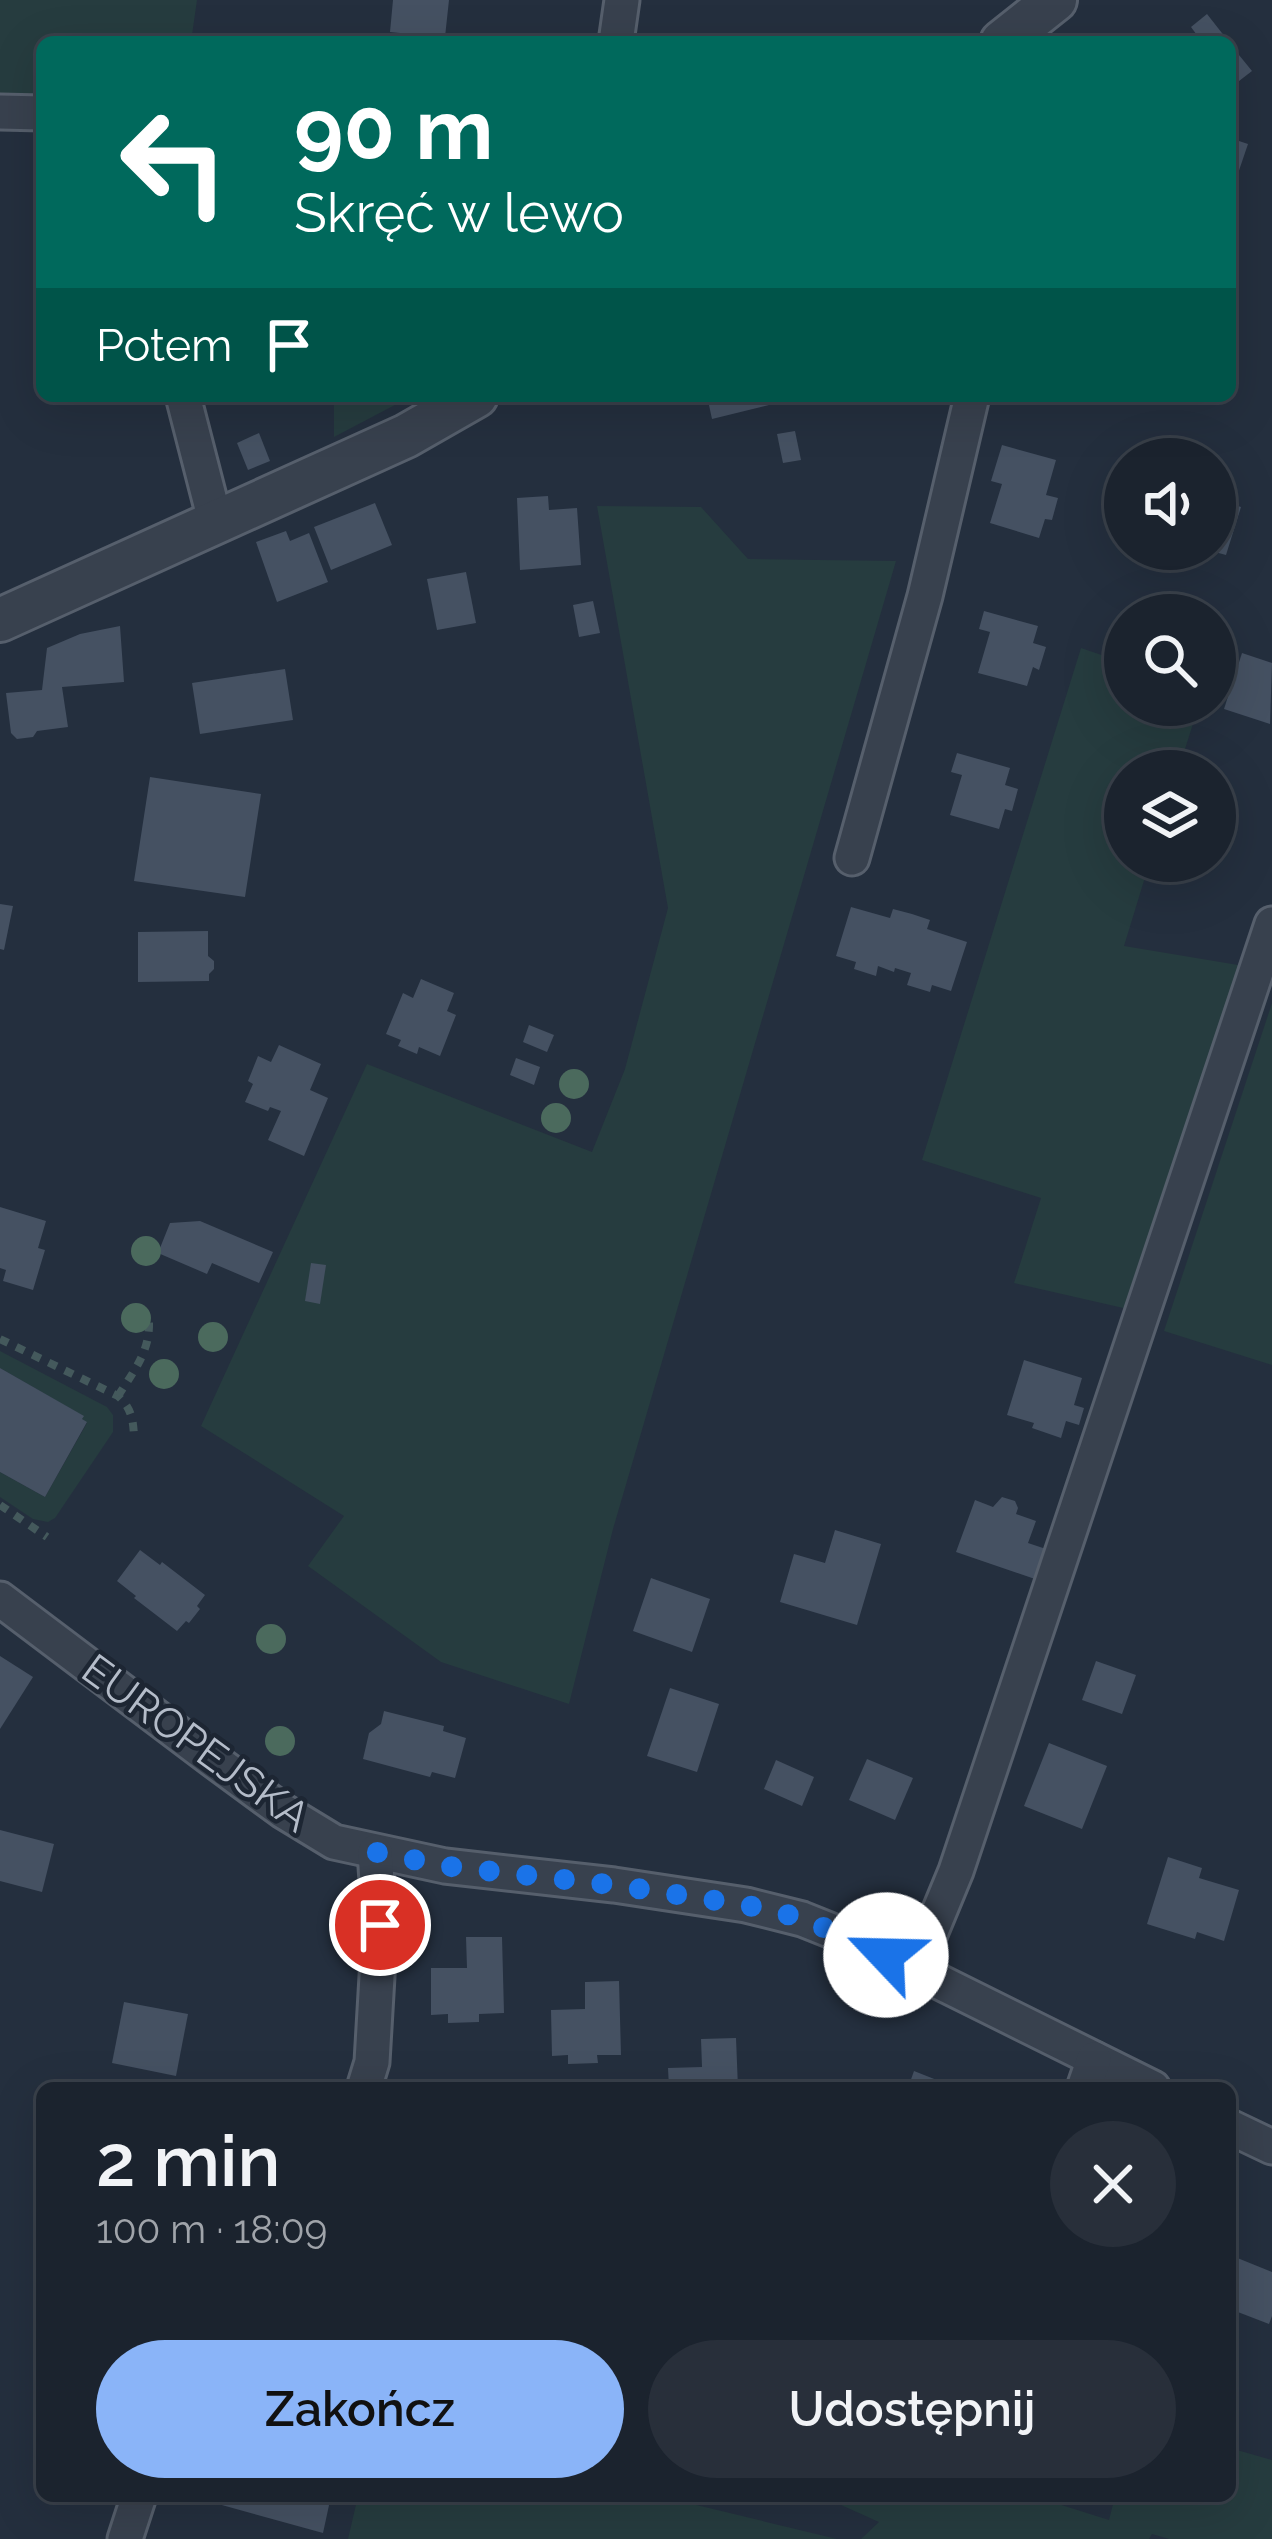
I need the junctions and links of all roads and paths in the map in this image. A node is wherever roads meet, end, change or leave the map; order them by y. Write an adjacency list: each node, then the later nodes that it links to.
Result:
1 (622, 0): 3 (street)
2 (1055, 0): 4 (street)
3 (617, 36)
4 (1010, 36)
5 (0, 112): 6 (street)
6 (36, 113)
7 (185, 402): 10 (street)
8 (466, 402): 10 (street)
9 (971, 402): 12 (street)
10 (216, 524): 11 (street)
11 (0, 620)
12 (852, 859)
13 (1272, 924): 22 (street)
14 (149, 1322): 16 (path)
15 (0, 1339): 16 (path)
16 (118, 1396): 17 (path)
17 (134, 1436)
18 (0, 1505): 19 (path)
19 (47, 1537)
20 (0, 1598): 21 (street, EUROPEJSKA)
21 (375, 1852): 22 (street, EUROPEJSKA); 24 (street)
22 (915, 1970): 23 (street, EUROPEJSKA)
23 (1089, 2073): 25 (street, EUROPEJSKA)
24 (366, 2082)
25 (1127, 2082)
26 (1236, 2129): 27 (street)
27 (1272, 2146)
28 (138, 2502): 29 (street)
29 (125, 2539)

